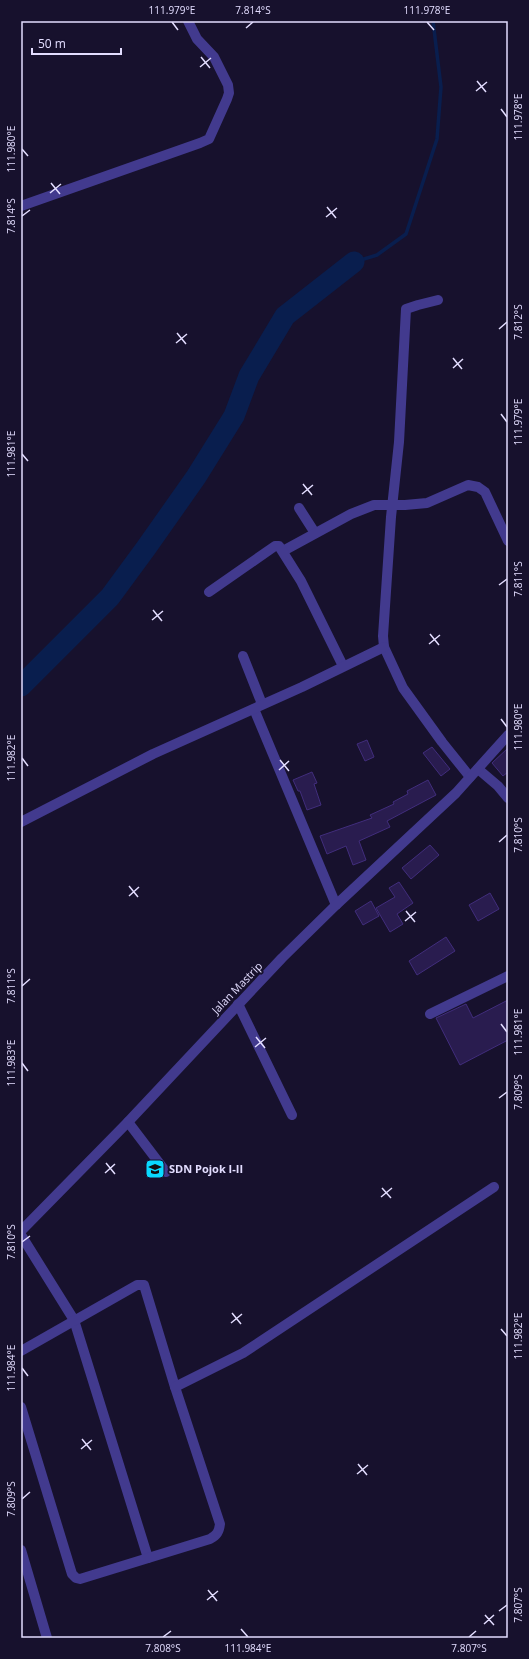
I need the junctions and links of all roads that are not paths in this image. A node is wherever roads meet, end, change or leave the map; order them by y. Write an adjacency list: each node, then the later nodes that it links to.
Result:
1 (188, 21): 2 (street)
2 (21, 206)
3 (438, 300): 4 (street)
4 (397, 505): 6 (street); 7 (street); 10 (street)
5 (299, 508): 6 (street)
6 (315, 533): 8 (street)
7 (508, 541)
8 (283, 551): 9 (street); 12 (street)
9 (209, 592)
10 (384, 646): 12 (street); 16 (street)
11 (243, 656): 13 (street)
12 (343, 666): 13 (street)
13 (258, 706): 18 (street); 19 (street)
14 (508, 735): 15 (street, Jalan Mastrip)
15 (478, 769): 16 (street, Jalan Mastrip); 17 (street)
16 (470, 777): 19 (street, Jalan Mastrip)
17 (508, 798)
18 (21, 822)
19 (336, 905): 21 (street, Jalan Mastrip)
20 (508, 976): 22 (street)
21 (238, 1004): 23 (street); 24 (street, Jalan Mastrip)
22 (430, 1014)
23 (292, 1115)
24 (128, 1122): 25 (street); 27 (street, Jalan Mastrip)
25 (166, 1172)
26 (494, 1187): 31 (street)
27 (21, 1231)
28 (21, 1235): 29 (street)
29 (74, 1320): 30 (street); 31 (street); 34 (street)
30 (21, 1351)
31 (175, 1387): 34 (street)
32 (21, 1407): 34 (street)
33 (21, 1550): 35 (street)
34 (148, 1558)
35 (47, 1638)

